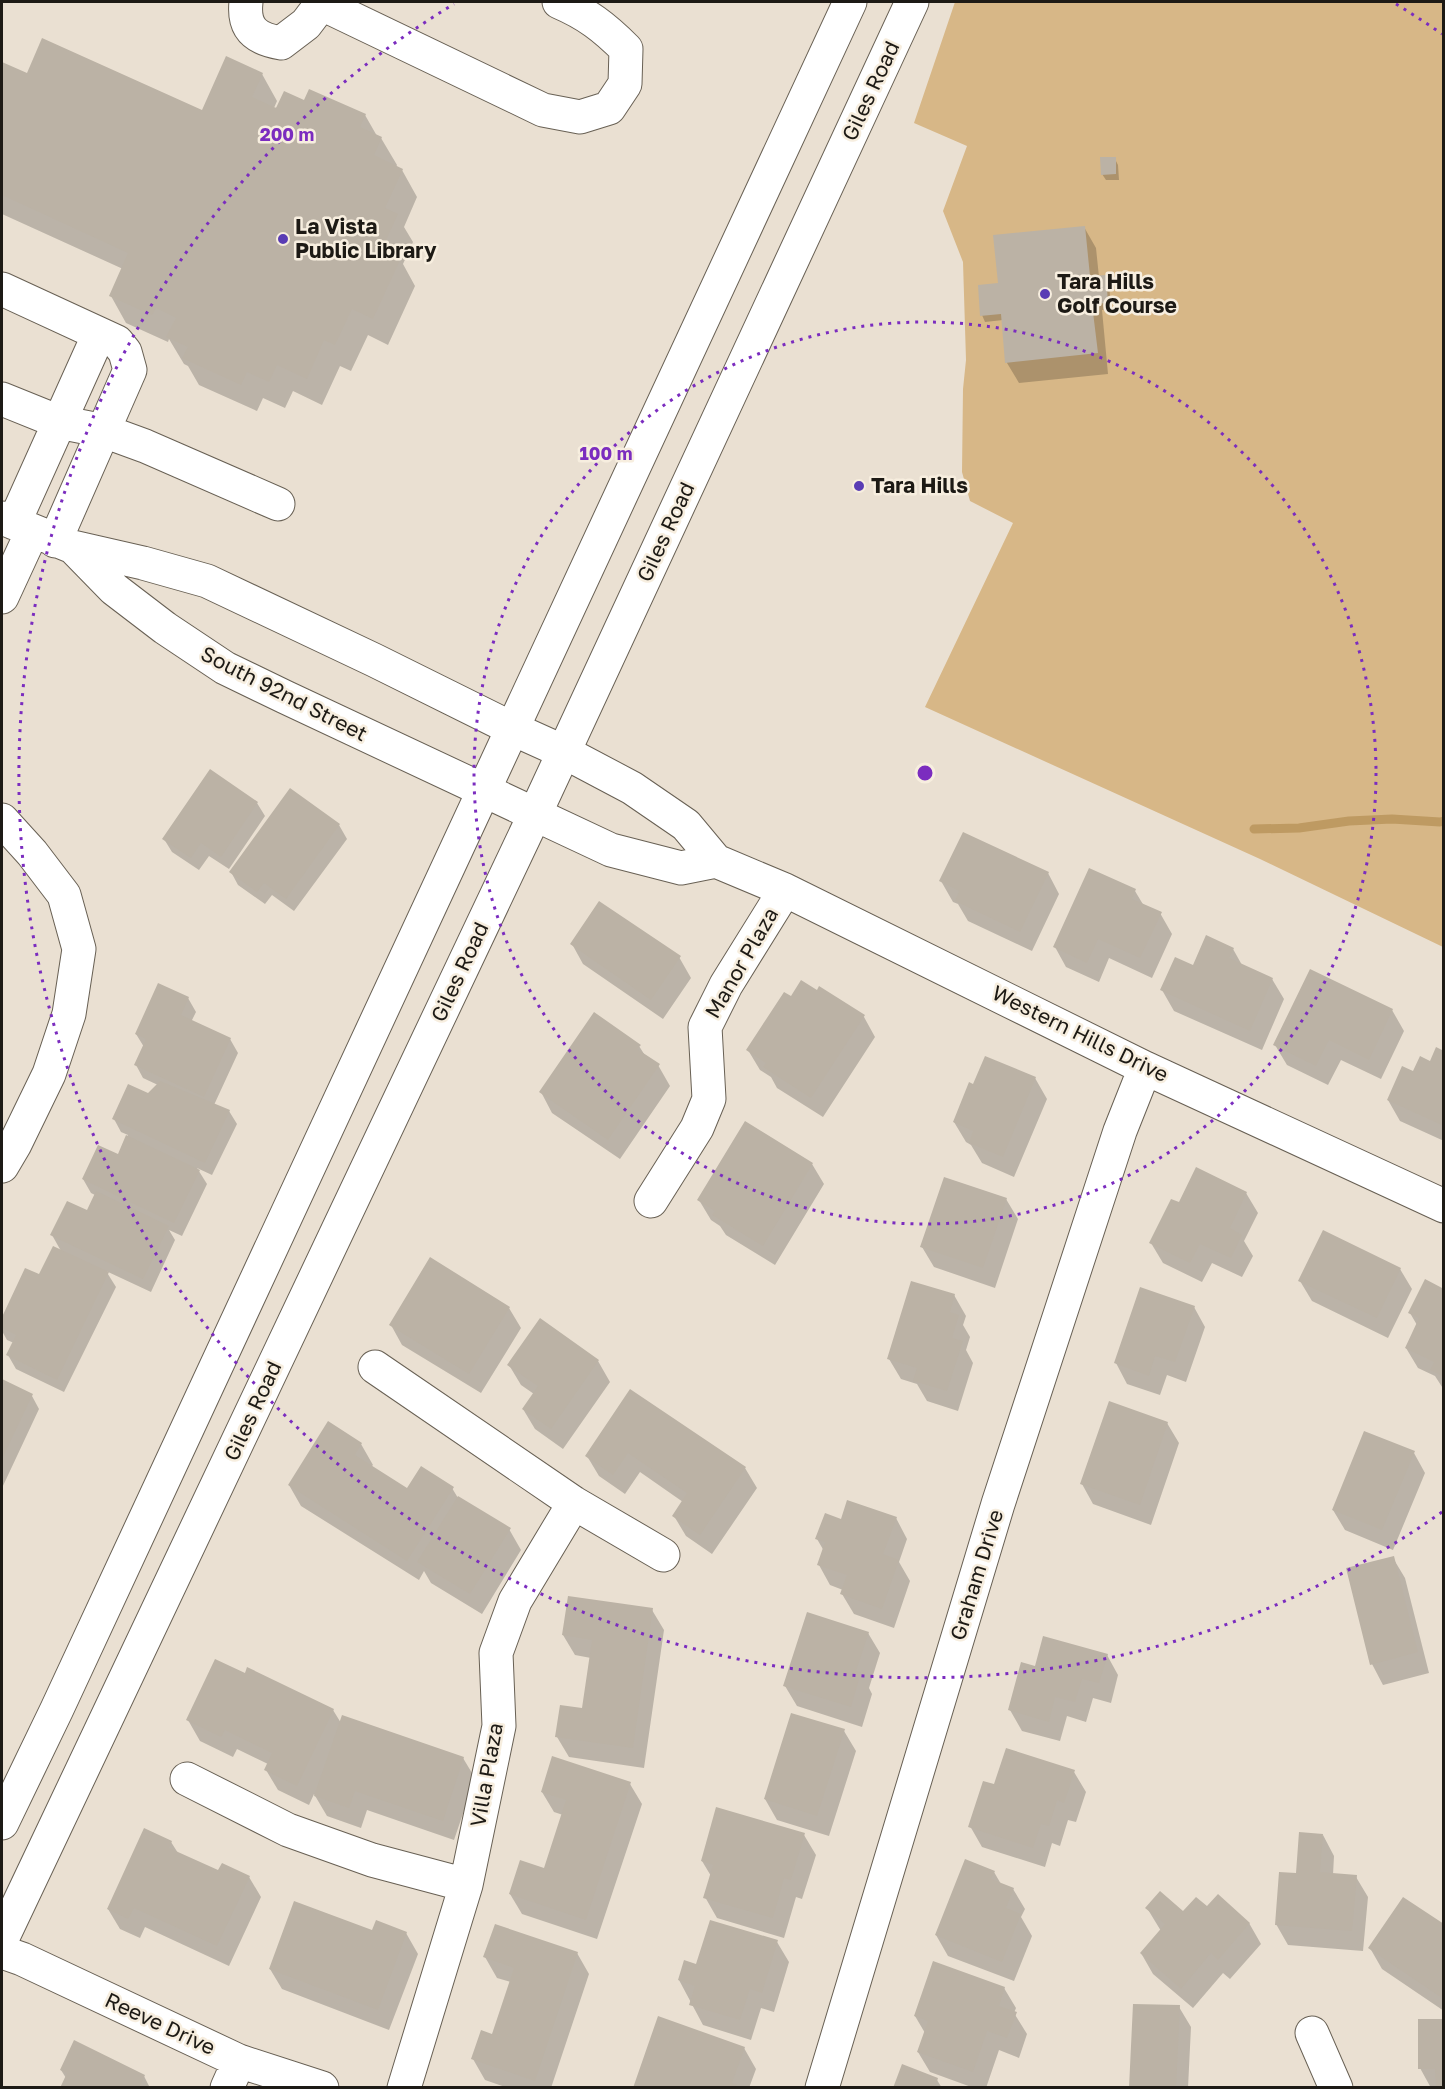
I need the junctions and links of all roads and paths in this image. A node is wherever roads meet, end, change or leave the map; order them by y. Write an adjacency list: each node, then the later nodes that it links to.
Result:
1 (246, 2): 2 (street)
2 (320, 2): 3 (street)
3 (559, 2)
4 (850, 2): 14 (street)
5 (912, 2): 15 (street, Giles Road)
6 (2, 289): 7 (street)
7 (99, 334): 9 (street); 10 (street)
8 (2, 399): 9 (street)
9 (59, 422): 10 (street); 12 (street)
10 (104, 431): 11 (street); 12 (street)
11 (278, 504)
12 (35, 532): 13 (street); 14 (street); 16 (street, South 92nd Street)
13 (2, 597)
14 (513, 729): 15 (street, Western Hills Drive); 16 (street)
15 (564, 752): 17 (street, Giles Road); 19 (street, Western Hills Drive)
16 (485, 791): 17 (street); 29 (street)
17 (535, 814): 19 (street); 31 (street, Giles Road)
18 (2, 820): 22 (street)
19 (716, 861): 20 (street, Western Hills Drive)
20 (785, 890): 21 (street, Western Hills Drive); 23 (street, Manor Plaza)
21 (1145, 1068): 24 (street, Western Hills Drive); 37 (street, Graham Drive)
22 (6, 1149)
23 (651, 1201)
24 (1443, 1206)
25 (375, 1367): 26 (street)
26 (574, 1503): 27 (street); 30 (street, Villa Plaza)
27 (663, 1555)
28 (187, 1779): 30 (street)
29 (2, 1823)
30 (466, 1885): 36 (street, Villa Plaza)
31 (2, 1939)
32 (2, 1953): 34 (street, Reeve Drive)
33 (1312, 2033): 38 (street)
34 (233, 2074): 35 (street, Reeve Drive)
35 (322, 2088)
36 (404, 2088)
37 (822, 2088)
38 (1336, 2088)

